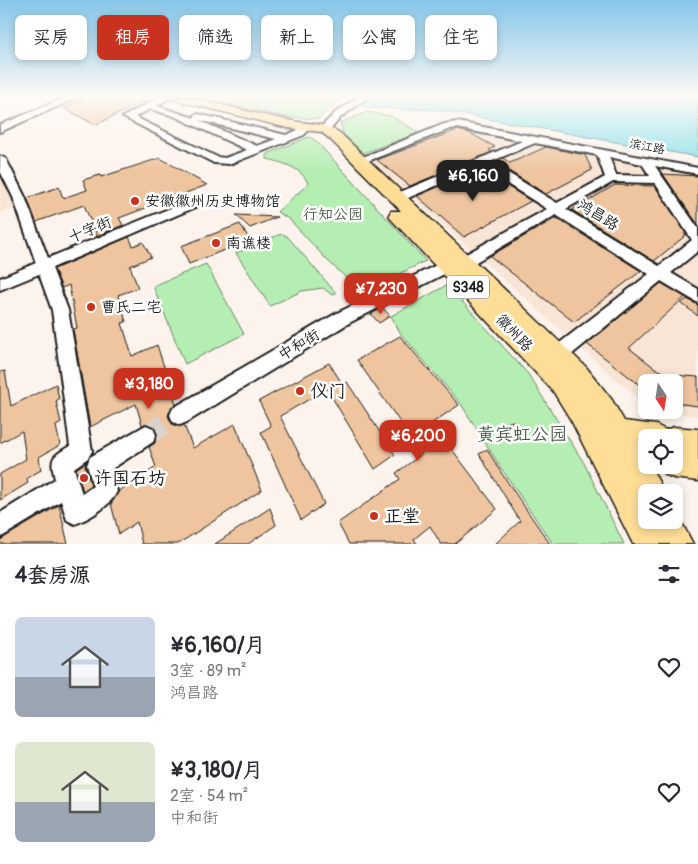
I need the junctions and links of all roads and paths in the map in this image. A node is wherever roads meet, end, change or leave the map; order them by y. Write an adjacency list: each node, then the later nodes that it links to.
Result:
1 (18, 121): 8 (street)
2 (137, 121): 11 (street)
3 (194, 121): 11 (street)
4 (218, 121): 9 (street)
5 (288, 121): 7 (main road)
6 (326, 121): 7 (street)
7 (316, 127): 9 (street); 13 (main road, 徽州路 / S348); 25 (main road, 徽州路 / S348)
8 (0, 129)
9 (287, 138): 11 (street)
10 (535, 139): 12 (street, 滨江路); 13 (street, 滨江路); 15 (street)
11 (256, 150)
12 (601, 152): 14 (street, 滨江路); 18 (street)
13 (360, 161): 20 (main road, 徽州路 / S348)
14 (646, 161): 17 (street, 滨江路); 19 (street)
15 (481, 162): 20 (street); 22 (street, 鸿昌路)
16 (1, 163): 26 (street)
17 (698, 171)
18 (611, 178): 19 (street); 22 (street, 中和街)
19 (657, 180): 23 (street)
20 (397, 198): 25 (main road, 徽州路 / S348)
21 (192, 204): 26 (street, 十字街)
22 (556, 209): 25 (street, 中和街); 27 (street, 鸿昌路)
23 (698, 238)
24 (698, 243): 27 (street)
25 (455, 264): 30 (main road, 徽州路 / S348); 31 (street, 中和街); 36 (main road, 徽州路 / S348)
26 (43, 267): 28 (street, 十字街); 40 (street)
27 (660, 273): 29 (street, 鸿昌路); 30 (street)
28 (0, 284)
29 (698, 297)
30 (559, 354): 36 (main road, 徽州路 / S348)
31 (180, 415)
32 (146, 435): 40 (street)
33 (638, 440): 36 (main road)
34 (683, 441): 35 (main road)
35 (698, 442)
36 (610, 444): 37 (main road); 43 (main road, 徽州路)
37 (638, 459)
38 (683, 465): 39 (main road)
39 (698, 467)
40 (68, 484): 41 (street)
41 (0, 526)
42 (670, 529): 44 (main road)
43 (648, 544)
44 (678, 544)

